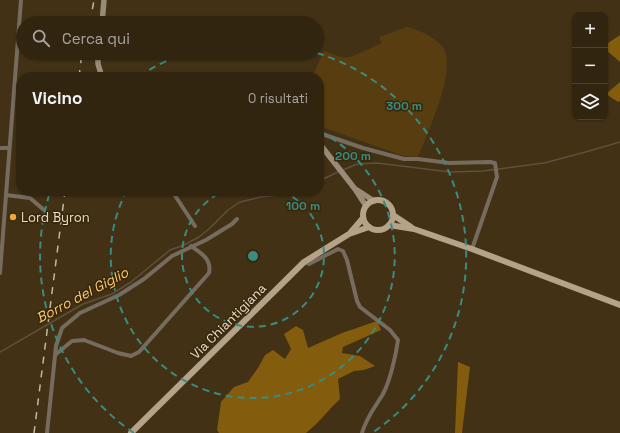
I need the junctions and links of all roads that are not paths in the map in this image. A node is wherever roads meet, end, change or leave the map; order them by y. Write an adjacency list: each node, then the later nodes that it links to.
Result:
1 (21, 0): 3 (street)
2 (104, 0): 4 (street)
3 (20, 16)
4 (103, 16)
5 (16, 60): 10 (street)
6 (98, 60): 7 (street)
7 (100, 72)
8 (324, 135): 27 (street)
9 (0, 148): 10 (street)
10 (9, 148): 13 (street)
11 (324, 149): 12 (street)
12 (355, 189): 15 (street); 16 (street)
13 (6, 195): 17 (street); 29 (street)
14 (175, 196): 22 (street)
15 (374, 201): 16 (main road); 18 (main road, Via Chiantigiana)
16 (366, 206): 19 (main road, Via Chiantigiana)
17 (44, 210)
18 (392, 215): 21 (main road); 24 (main road, Via Chiantigiana)
19 (363, 218): 23 (main road); 25 (main road, Via Chiantigiana)
20 (237, 219): 26 (street)
21 (389, 225): 23 (main road, Via Chiantigiana); 24 (main road, Via Chiantigiana)
22 (195, 226)
23 (369, 227): 25 (main road, Via Chiantigiana)
24 (414, 229): 27 (main road, Via Chiantigiana)
25 (349, 234): 28 (main road, Via Chiantigiana)
26 (192, 246): 31 (street); 31 (street)
27 (472, 249): 30 (main road, Via Chiantigiana)
28 (304, 262): 33 (main road, Via Chiantigiana); 34 (street)
29 (0, 273)
30 (620, 305)
31 (55, 355): 32 (street)
32 (47, 433)
33 (132, 433)
34 (362, 433)

